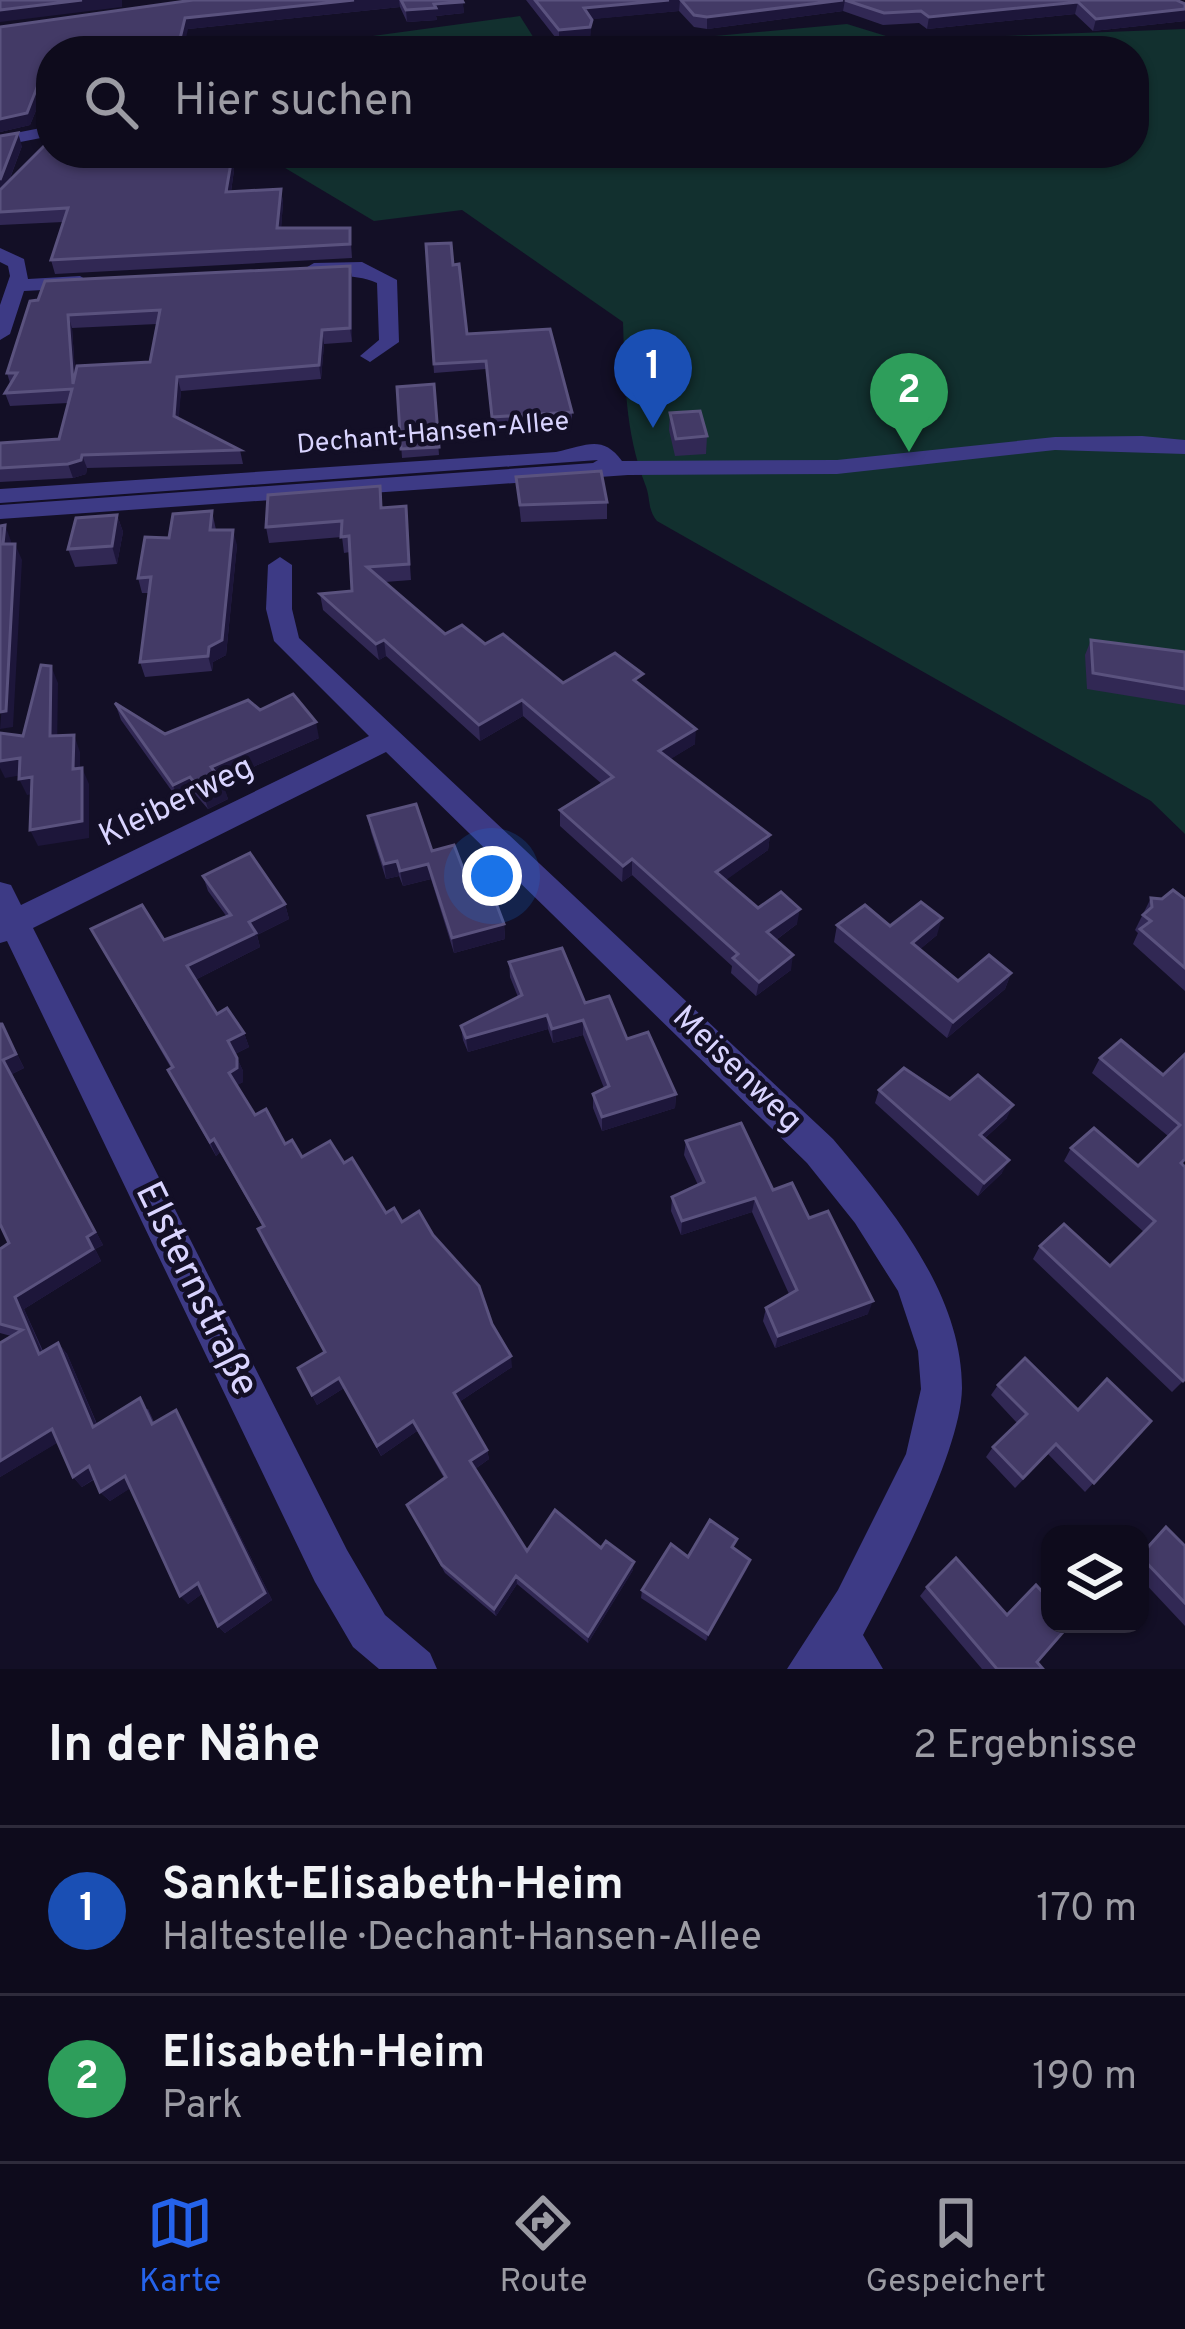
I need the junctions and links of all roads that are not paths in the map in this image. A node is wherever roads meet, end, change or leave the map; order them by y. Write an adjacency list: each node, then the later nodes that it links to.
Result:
1 (36, 134): 2 (street)
2 (0, 141)
3 (0, 254): 6 (street)
4 (299, 269): 8 (street)
5 (108, 280): 6 (street)
6 (17, 286): 7 (street)
7 (0, 334)
8 (370, 356)
9 (1185, 447): 10 (street)
10 (598, 470): 11 (street, Dechant-Hansen-Allee); 12 (street, Dechant-Hansen-Allee)
11 (0, 496)
12 (0, 512)
13 (280, 565): 14 (street, Meisenweg)
14 (386, 740): 15 (street, Kleiberweg); 16 (street, Meisenweg)
15 (5, 916): 17 (street, Elsternstraße)
16 (836, 1659)
17 (414, 1669)

